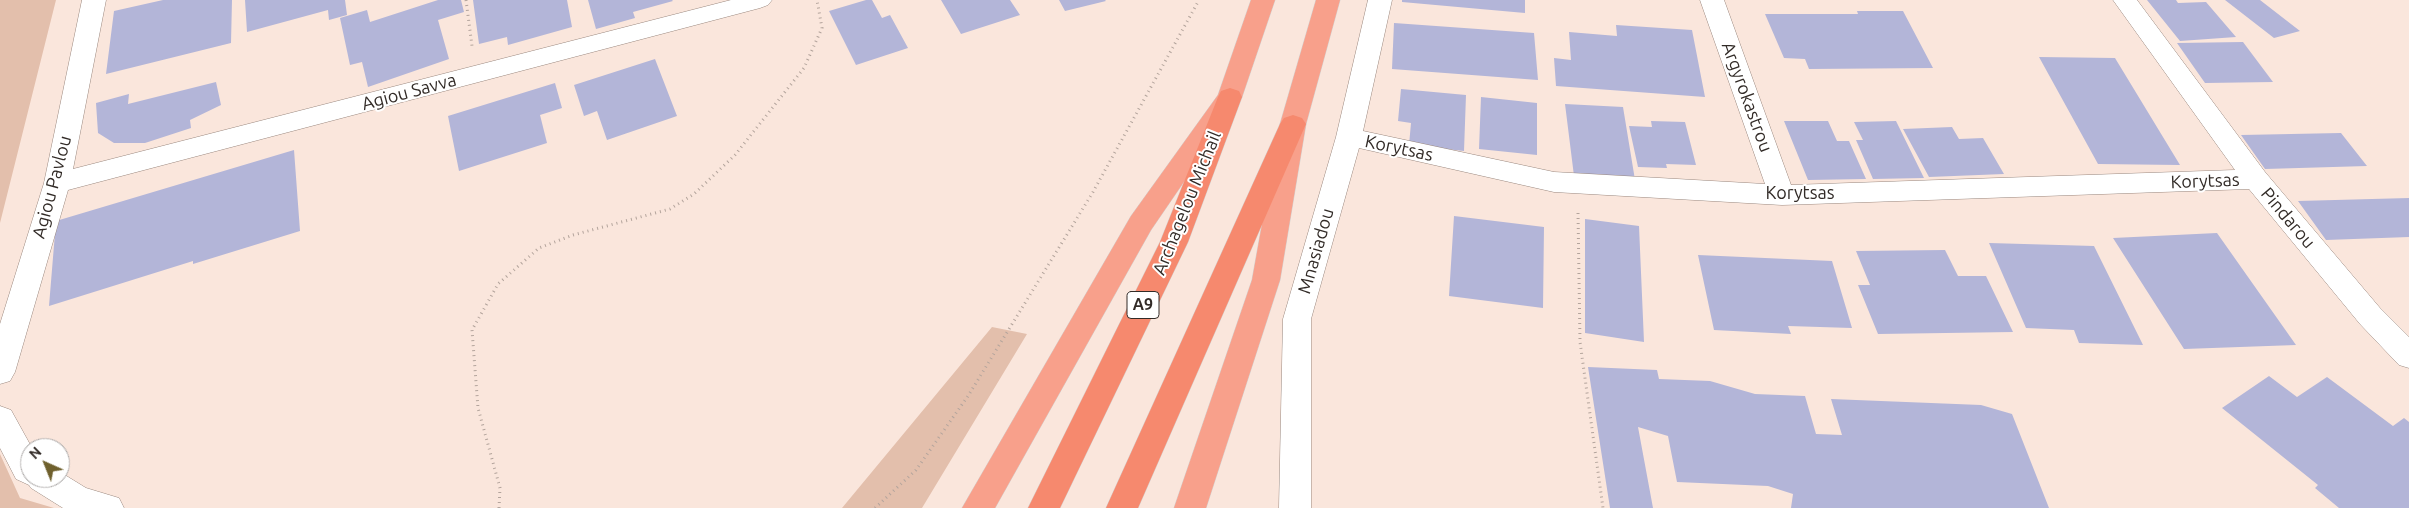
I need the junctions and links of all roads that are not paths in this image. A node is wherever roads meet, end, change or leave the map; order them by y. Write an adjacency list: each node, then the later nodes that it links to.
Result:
1 (94, 0): 12 (street, Agiou Pavlou)
2 (760, 0): 12 (street, Agiou Savva)
3 (1263, 0): 8 (highway, Archagelou Michail / A9)
4 (1328, 0): 9 (highway)
5 (1380, 0): 10 (street, Mnasiadou)
6 (1712, 0): 13 (street, Argyrokastrou)
7 (2125, 0): 11 (street, Pindarou)
8 (1230, 97): 20 (highway); 21 (highway, Archagelou Michail / A9)
9 (1293, 124): 22 (highway); 23 (highway)
10 (1349, 137): 13 (street, Korytsas); 24 (street, Mnasiadou)
11 (2256, 179): 13 (street, Korytsas); 14 (street, Pindarou)
12 (57, 183): 15 (street, Agiou Pavlou)
13 (1782, 195)
14 (2409, 356)
15 (0, 372)
16 (0, 419): 17 (street)
17 (20, 456)
18 (58, 488): 19 (street)
19 (108, 508)
20 (978, 508)
21 (1044, 508)
22 (1122, 508)
23 (1190, 508)
24 (1295, 508)

